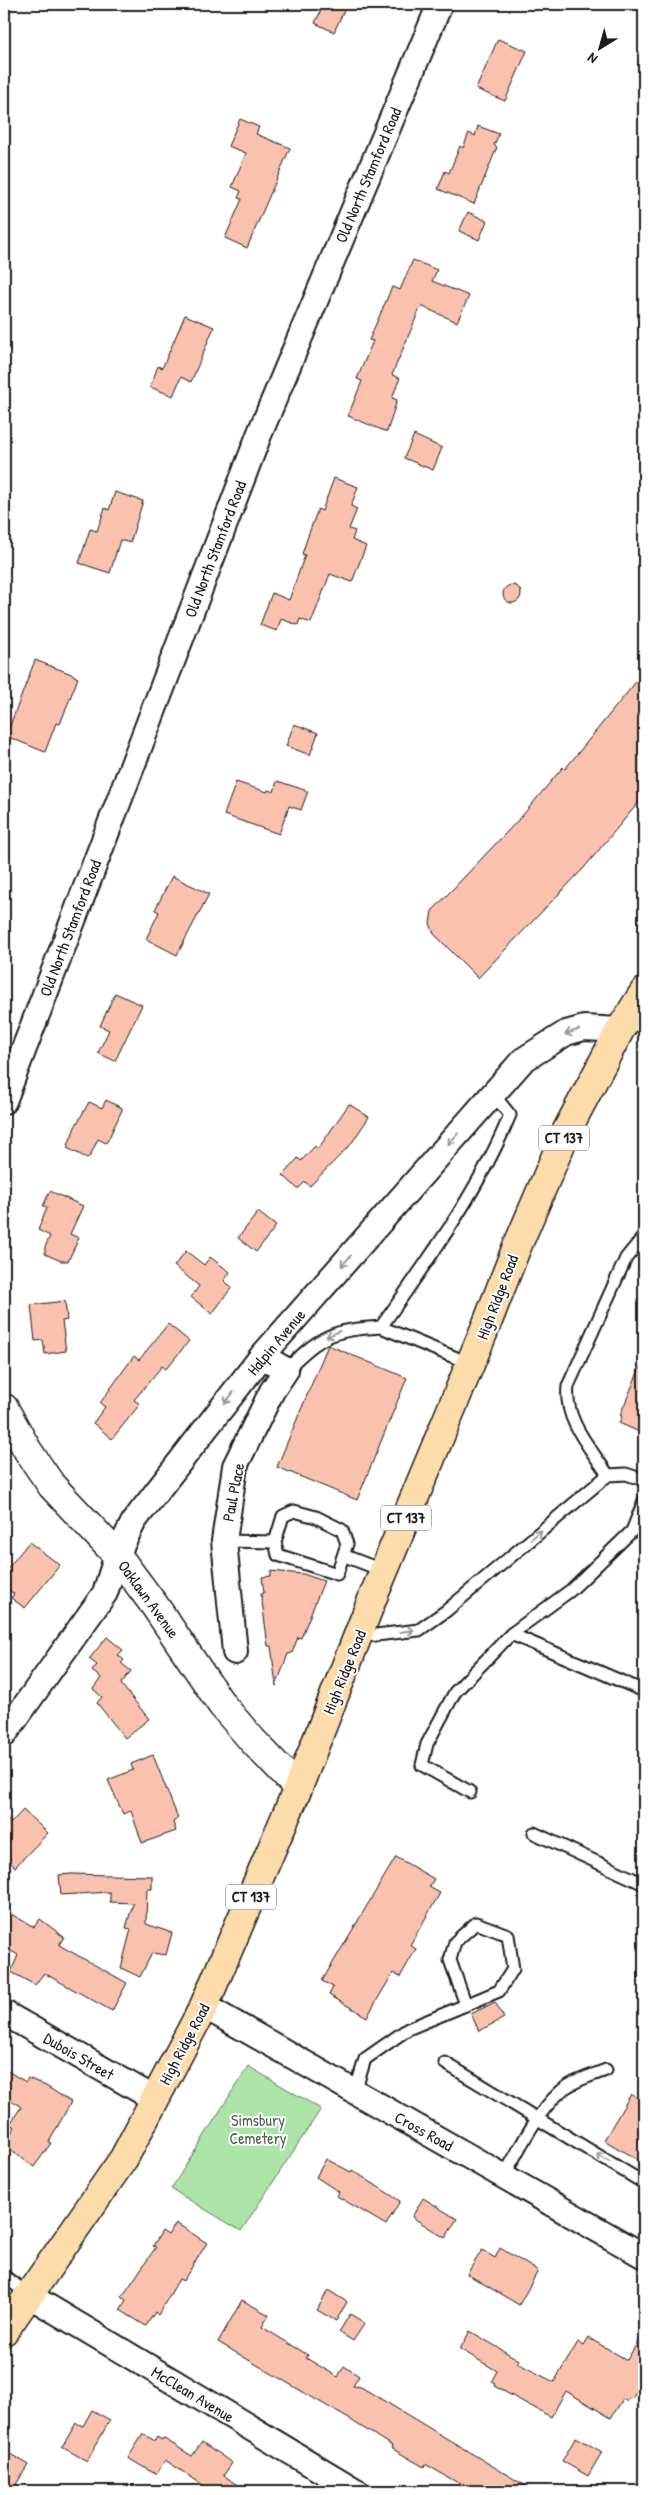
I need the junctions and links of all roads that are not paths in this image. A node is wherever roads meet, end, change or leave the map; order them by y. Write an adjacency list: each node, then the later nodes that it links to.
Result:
1 (440, 4): 5 (street, Old North Stamford Road)
2 (644, 992): 3 (main road, High Ridge Road / CT 137)
3 (620, 1030): 4 (street, Halpin Avenue, one-way to 4); 9 (main road, High Ridge Road / CT 137)
4 (493, 1094): 7 (lane); 8 (street, Halpin Avenue, one-way to 8)
5 (4, 1101)
6 (644, 1236): 12 (lane)
7 (380, 1327): 9 (lane); 10 (lane, one-way to 10)
8 (262, 1356): 10 (street); 17 (street, Halpin Avenue, one-way to 17)
9 (470, 1364): 19 (main road, High Ridge Road / CT 137)
10 (286, 1370): 15 (street, Paul Place)
11 (4, 1408): 17 (street, Oaklawn Avenue)
12 (608, 1475): 13 (lane); 21 (lane, one-way to 12)
13 (644, 1480)
14 (644, 1502): 20 (lane)
15 (224, 1542): 16 (lane); 22 (street, Paul Place)
16 (275, 1542): 18 (lane); 18 (lane)
17 (117, 1555): 24 (street, Halpin Avenue); 25 (street, Oaklawn Avenue)
18 (344, 1556): 19 (lane)
19 (384, 1571): 21 (main road, High Ridge Road / CT 137)
20 (511, 1634): 23 (lane); 26 (lane)
21 (359, 1637): 25 (main road, High Ridge Road / CT 137)
22 (235, 1652)
23 (644, 1691)
24 (4, 1735)
25 (298, 1788): 30 (main road, High Ridge Road / CT 137)
26 (470, 1792)
27 (534, 1833): 28 (lane)
28 (644, 1884)
29 (466, 2005): 29 (lane); 34 (lane)
30 (204, 2006): 34 (street, Cross Road); 35 (main road, High Ridge Road / CT 137)
31 (4, 2013): 35 (street, Dubois Street)
32 (445, 2063): 36 (lane)
33 (606, 2070): 36 (lane)
34 (355, 2092): 37 (street, Cross Road)
35 (155, 2099): 41 (main road, High Ridge Road / CT 137)
36 (538, 2118): 37 (lane); 38 (lane, one-way to 36)
37 (504, 2176): 39 (street, Cross Road)
38 (644, 2183)
39 (644, 2256)
40 (4, 2276): 41 (lane)
41 (30, 2296): 42 (main road, High Ridge Road / CT 137); 43 (street, McClean Avenue)
42 (4, 2331)
43 (356, 2491)

